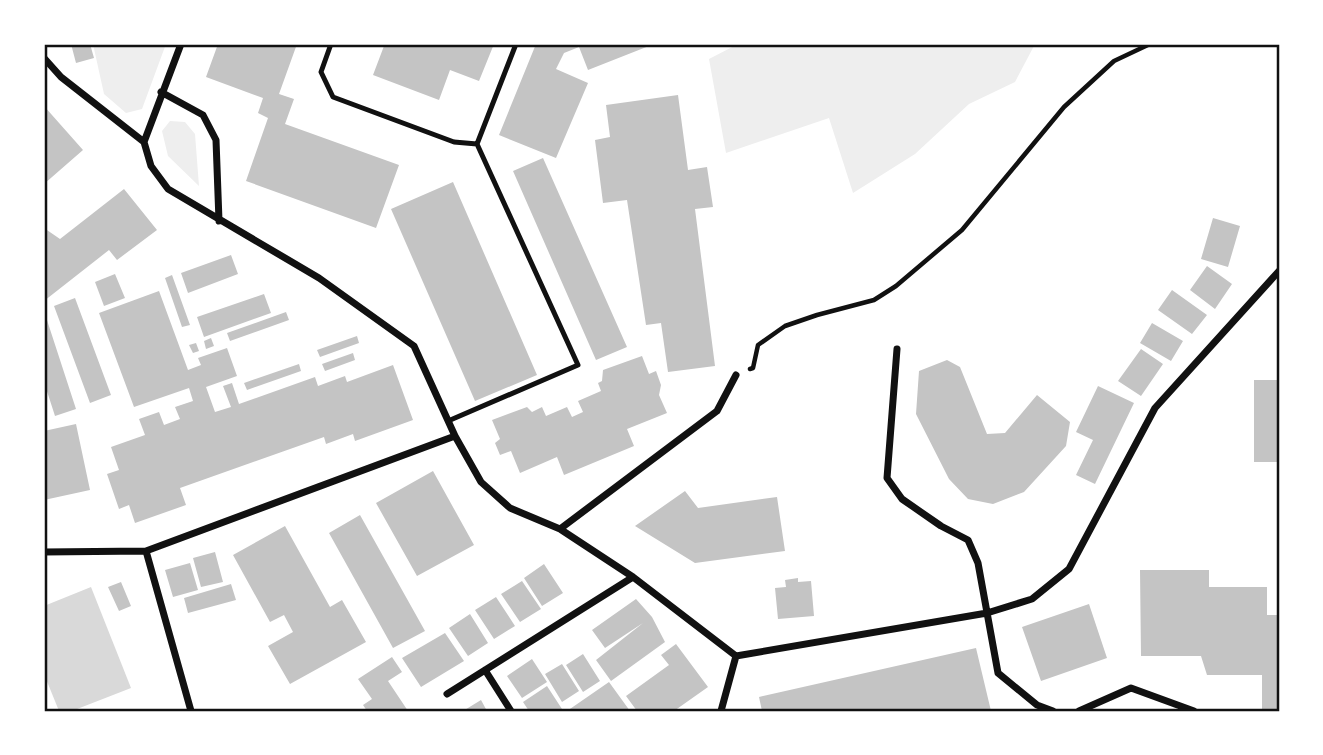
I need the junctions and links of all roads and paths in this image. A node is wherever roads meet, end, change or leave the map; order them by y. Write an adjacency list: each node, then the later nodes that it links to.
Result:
1 (181, 44): 6 (street)
2 (331, 44): 8 (lane)
3 (516, 44): 8 (lane)
4 (1150, 44): 12 (path)
5 (44, 58): 7 (street)
6 (161, 92): 7 (street); 9 (street)
7 (144, 142): 9 (street)
8 (477, 144): 13 (lane)
9 (219, 221): 13 (street)
10 (1279, 271): 19 (street)
11 (897, 349): 19 (street)
12 (736, 375): 15 (street)
13 (448, 421): 14 (street)
14 (455, 436): 15 (street); 16 (street)
15 (560, 529): 18 (street)
16 (146, 551): 17 (street); 24 (street)
17 (44, 552)
18 (633, 577): 20 (street); 21 (street)
19 (987, 613): 20 (street); 23 (street)
20 (736, 656): 26 (street)
21 (485, 670): 22 (street); 25 (street)
22 (447, 694)
23 (1037, 705): 27 (street); 28 (street)
24 (191, 711)
25 (512, 711)
26 (721, 711)
27 (1030, 711)
28 (1053, 711)
29 (1079, 711): 30 (street)
30 (1194, 711)

